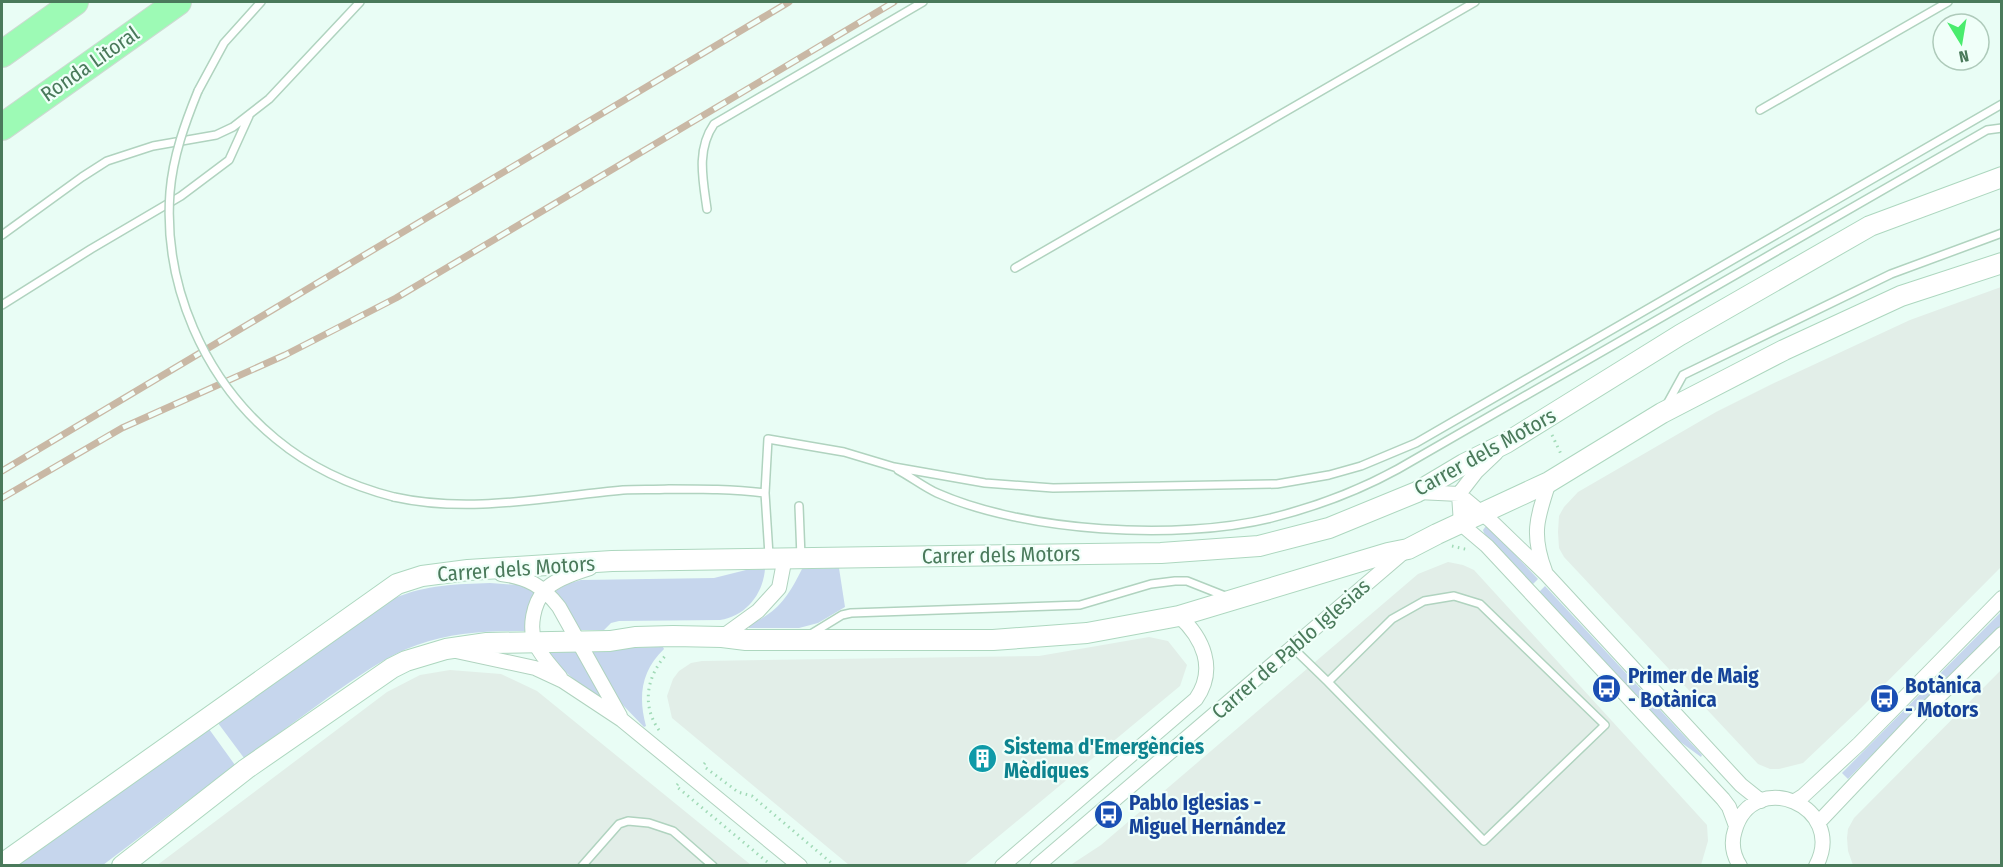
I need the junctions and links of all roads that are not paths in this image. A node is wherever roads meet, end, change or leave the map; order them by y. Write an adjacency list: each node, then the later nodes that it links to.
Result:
1 (75, 2): 8 (highway)
2 (178, 2): 12 (highway, Ronda Litoral)
3 (261, 2): 26 (lane, bridge)
4 (360, 2): 11 (lane)
5 (923, 2): 15 (lane)
6 (1475, 2): 19 (lane)
7 (1947, 2): 10 (lane)
8 (2, 54)
9 (2001, 104): 23 (lane)
10 (1760, 110)
11 (250, 114): 17 (lane); 20 (lane)
12 (2, 127)
13 (2001, 128): 23 (lane)
14 (2001, 177): 22 (street, Carrer dels Motors)
15 (707, 209)
16 (2001, 233): 21 (lane)
17 (2, 235)
18 (2001, 263): 21 (street)
19 (1015, 268)
20 (2, 305)
21 (1662, 413): 24 (street)
22 (1506, 443): 25 (street, Carrer dels Motors); 27 (street)
23 (894, 467): 26 (lane)
24 (1549, 482): 29 (street); 35 (street)
25 (1417, 492): 27 (street); 32 (street, Carrer dels Motors)
26 (765, 494): 32 (lane)
27 (1459, 494): 29 (street); 30 (street)
28 (799, 506): 32 (lane)
29 (1483, 514): 30 (street); 35 (street)
30 (1461, 524): 31 (street); 53 (street)
31 (1408, 549): 38 (street); 45 (street, Carrer de Pablo Iglesias)
32 (785, 557): 33 (street, Carrer dels Motors); 41 (street)
33 (612, 561): 34 (street, Carrer dels Motors); 36 (street)
34 (468, 570): 36 (street); 56 (street, Carrer dels Motors)
35 (1547, 575): 50 (street)
36 (545, 590): 43 (street); 44 (street)
37 (2001, 598): 51 (street)
38 (1233, 599): 39 (street); 42 (lane)
39 (1179, 616): 42 (street); 61 (street, Carrer de Pablo Iglesias)
40 (2001, 634): 52 (street)
41 (722, 637): 42 (street); 44 (street)
42 (804, 639)
43 (535, 642): 44 (street); 46 (street); 47 (street)
44 (578, 642): 49 (street)
45 (1293, 648): 48 (lane); 62 (street, Carrer de Pablo Iglesias)
46 (446, 649): 47 (street); 54 (street)
47 (563, 681): 49 (street)
48 (1328, 682): 48 (lane)
49 (622, 720): 60 (street)
50 (1761, 801): 51 (street); 53 (street)
51 (1795, 801): 52 (street)
52 (1818, 823): 55 (street)
53 (1736, 826): 57 (street)
54 (133, 860)
55 (1819, 863)
56 (2, 864)
57 (1737, 864)
58 (582, 866): 59 (lane)
59 (713, 866)
60 (800, 866)
61 (1002, 866)
62 (1037, 866)

